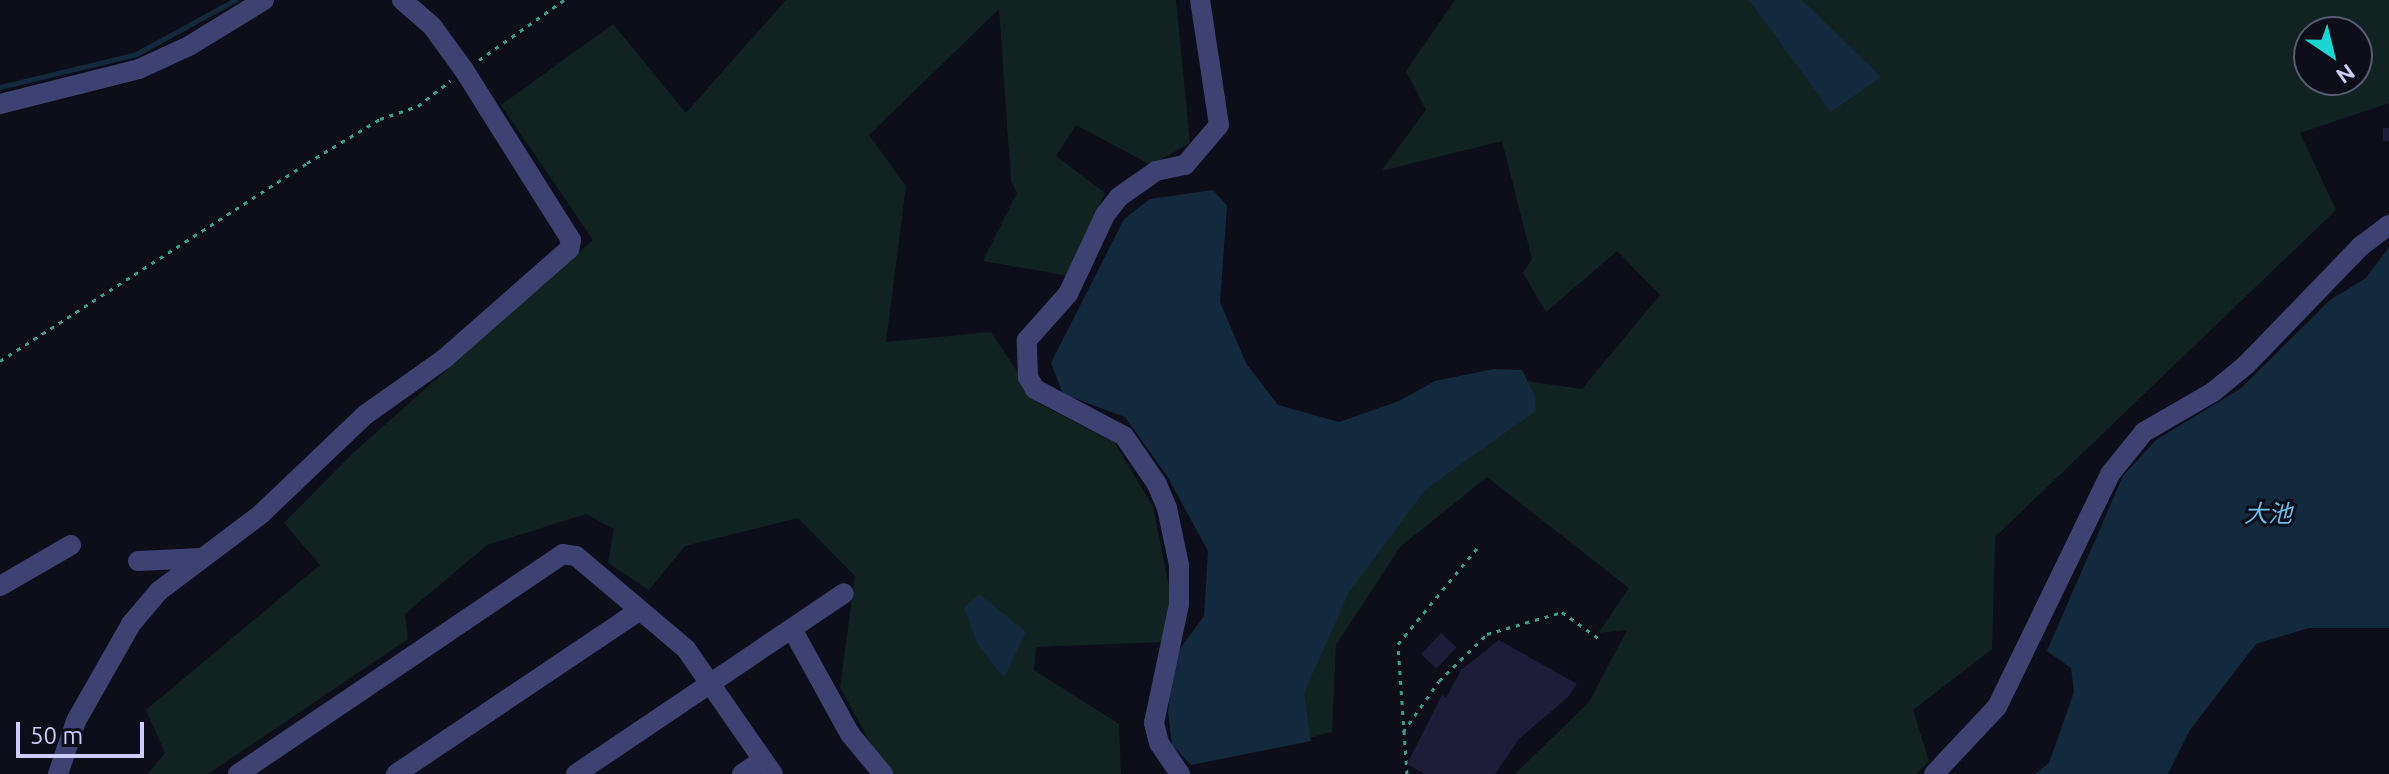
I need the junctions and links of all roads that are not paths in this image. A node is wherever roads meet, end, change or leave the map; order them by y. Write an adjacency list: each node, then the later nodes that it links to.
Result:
1 (264, 0): 4 (street)
2 (402, 0): 7 (street)
3 (1200, 0): 21 (street)
4 (0, 104)
5 (2389, 225): 22 (street)
6 (71, 545): 9 (street)
7 (202, 558): 8 (street); 15 (street)
8 (138, 561)
9 (0, 586)
10 (844, 593): 12 (street)
11 (639, 611): 13 (street); 16 (street); 17 (street)
12 (792, 629): 13 (street); 20 (street)
13 (712, 683): 14 (street); 18 (street)
14 (768, 767): 19 (street)
15 (58, 774)
16 (238, 774)
17 (396, 774)
18 (576, 774)
19 (742, 774)
20 (883, 774)
21 (1180, 774)
22 (1934, 774)

